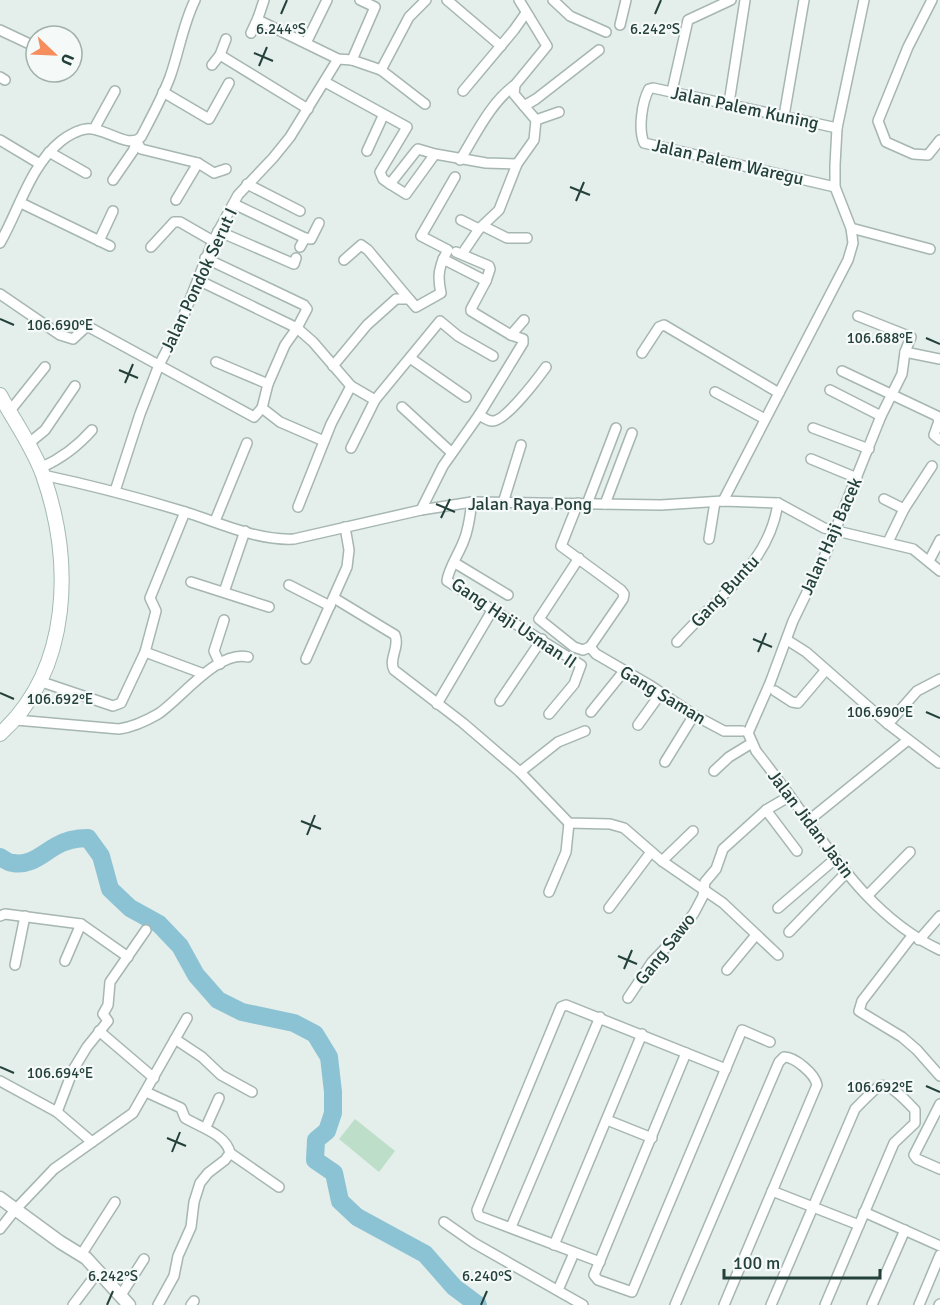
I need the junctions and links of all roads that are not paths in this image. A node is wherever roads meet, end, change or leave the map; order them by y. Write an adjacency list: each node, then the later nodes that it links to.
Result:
1 (195, 0): 38 (street)
2 (264, 0): 16 (street)
3 (327, 0): 23 (street)
4 (360, 0): 28 (street)
5 (426, 0): 30 (street)
6 (447, 0): 24 (street)
7 (519, 0): 15 (street)
8 (552, 0): 19 (street)
9 (626, 0): 17 (street)
10 (731, 0): 37 (street)
11 (745, 0): 39 (street)
12 (804, 0): 45 (street)
13 (864, 0): 47 (street)
14 (932, 0): 50 (street)
15 (526, 13): 24 (street); 33 (street)
16 (258, 18): 20 (street); 23 (street)
17 (620, 25)
18 (0, 30): 22 (street)
19 (606, 32)
20 (251, 33)
21 (226, 39): 26 (street)
22 (24, 41)
23 (306, 43): 27 (street)
24 (501, 46): 36 (street)
25 (599, 50): 41 (street)
26 (220, 54): 29 (street); 42 (street)
27 (338, 59): 28 (street); 31 (street, Jalan Pondok Serut I)
28 (352, 60): 30 (street)
29 (212, 65)
30 (381, 70): 40 (street)
31 (325, 82): 42 (street, Jalan Pondok Serut I); 44 (street)
32 (230, 83): 38 (street)
33 (515, 85): 41 (street); 55 (street)
34 (653, 88): 37 (street, Jalan Palem Kuning); 65 (street, Jalan Palem Waregu)
35 (115, 91): 48 (street)
36 (463, 91)
37 (672, 91): 39 (street, Jalan Palem Kuning)
38 (163, 92): 51 (street)
39 (729, 103): 45 (street, Jalan Palem Kuning)
40 (425, 104)
41 (524, 106): 46 (street)
42 (308, 109): 63 (street, Jalan Pondok Serut I)
43 (559, 112): 46 (street)
44 (383, 116): 52 (street); 64 (street)
45 (784, 116): 47 (street, Jalan Palem Kuning)
46 (536, 120): 58 (street)
47 (837, 128): 65 (street)
48 (94, 129): 51 (street); 53 (street)
49 (0, 140): 57 (street)
50 (940, 140)
51 (137, 142): 56 (street); 62 (street)
52 (367, 151)
53 (50, 152): 57 (street); 60 (street)
54 (435, 153): 55 (street); 64 (street); 64 (street)
55 (460, 160): 58 (street)
56 (198, 163): 59 (street); 66 (street)
57 (40, 164): 67 (street)
58 (517, 164): 73 (street)
59 (225, 169)
60 (86, 173)
61 (455, 177): 83 (street)
62 (113, 180)
63 (247, 184): 68 (street, Jalan Pondok Serut I); 70 (street)
64 (390, 184)
65 (835, 187): 74 (street)
66 (176, 200)
67 (21, 203): 77 (street); 79 (street)
68 (234, 204): 72 (street); 75 (street, Jalan Pondok Serut I)
69 (113, 211): 77 (street)
70 (300, 211)
71 (461, 220): 73 (street)
72 (320, 223)
73 (481, 228): 76 (street); 84 (street)
74 (851, 228): 82 (street); 113 (street)
75 (218, 231): 78 (street, Jalan Pondok Serut I); 86 (street)
76 (527, 238)
77 (99, 241): 80 (street)
78 (213, 241): 81 (street); 85 (street, Jalan Pondok Serut I)
79 (0, 243)
80 (110, 246)
81 (151, 247)
82 (930, 249)
83 (448, 250): 84 (street); 87 (street)
84 (462, 254): 90 (street)
85 (205, 258): 89 (street, Jalan Pondok Serut I); 95 (street)
86 (296, 258)
87 (443, 259): 90 (street); 92 (street)
88 (344, 261): 92 (street)
89 (198, 280): 95 (street); 103 (street, Jalan Pondok Serut I)
90 (486, 281): 96 (street)
91 (0, 294): 103 (street)
92 (409, 299): 104 (street)
93 (858, 316): 97 (street, Jalan Haji Bacek)
94 (524, 320): 96 (street)
95 (297, 328): 104 (street); 108 (street)
96 (511, 334): 121 (street)
97 (905, 352): 101 (street); 115 (street, Jalan Haji Bacek)
98 (642, 353): 113 (street)
99 (493, 356): 100 (street)
100 (410, 358): 116 (street); 117 (street)
101 (940, 359)
102 (216, 362): 108 (street)
103 (159, 365): 119 (street); 141 (street, Jalan Pondok Serut I)
104 (333, 366): 110 (street)
105 (45, 367): 120 (street)
106 (546, 367): 121 (street)
107 (842, 371): 115 (street)
108 (268, 384): 119 (street)
109 (75, 386): 132 (street)
110 (351, 386): 117 (street); 130 (street)
111 (830, 390): 122 (street)
112 (715, 392): 124 (street)
113 (779, 393): 124 (street)
114 (0, 395): 120 (main road)
115 (891, 395): 122 (street, Jalan Haji Bacek); 123 (street)
116 (466, 397)
117 (375, 400): 134 (street)
118 (402, 406): 136 (street)
119 (262, 408): 130 (street)
120 (9, 412): 132 (main road)
121 (479, 415): 136 (street)
122 (881, 416): 135 (street, Jalan Haji Bacek)
123 (940, 418): 129 (street)
124 (765, 419): 143 (street)
125 (616, 428): 147 (street)
126 (813, 428): 135 (street)
127 (92, 430): 139 (street)
128 (632, 433): 148 (street)
129 (940, 440)
130 (324, 441): 149 (street)
131 (248, 443): 153 (street)
132 (28, 444): 139 (main road)
133 (521, 445): 145 (street)
134 (351, 448)
135 (869, 449): 140 (street, Jalan Haji Bacek)
136 (452, 453): 151 (street)
137 (811, 459): 140 (street)
138 (932, 466): 150 (street)
139 (42, 471): 141 (street, Jalan Raya Pong); 184 (main road)
140 (858, 478): 156 (street, Jalan Haji Bacek)
141 (115, 491): 152 (street, Jalan Raya Pong)
142 (884, 500): 150 (street)
143 (719, 501): 146 (street, Jalan Raya Pong); 148 (street, Jalan Raya Pong); 157 (street)
144 (472, 502): 145 (street, Jalan Raya Pong); 151 (street, Jalan Raya Pong); 162 (street, Gang Haji Usman II)
145 (503, 503): 147 (street, Jalan Raya Pong)
146 (778, 503): 156 (street, Jalan Raya Pong); 174 (street, Gang Buntu)
147 (583, 504): 148 (street, Jalan Raya Pong); 160 (street)
148 (605, 504)
149 (298, 507)
150 (904, 509): 159 (street)
151 (421, 510): 154 (street, Jalan Raya Pong)
152 (185, 512): 153 (street, Jalan Raya Pong); 176 (street)
153 (214, 521): 155 (street, Jalan Raya Pong)
154 (345, 527): 155 (street, Jalan Raya Pong); 168 (street)
155 (245, 531): 166 (street)
156 (835, 531): 159 (street, Jalan Raya Pong); 173 (street, Jalan Haji Bacek)
157 (709, 539)
158 (940, 540): 161 (street)
159 (888, 542): 161 (street, Jalan Raya Pong)
160 (579, 558): 175 (street); 175 (street, Gang Saman)
161 (929, 561): 163 (street, Jalan Raya Pong)
162 (455, 563): 167 (street); 170 (street, Gang Haji Usman II)
163 (940, 571)
164 (192, 582): 166 (street)
165 (289, 585): 168 (street)
166 (224, 592): 169 (street)
167 (508, 595)
168 (332, 602): 178 (street); 188 (street)
169 (269, 607)
170 (493, 609): 172 (street, Gang Haji Usman II); 188 (street)
171 (224, 620): 179 (street)
172 (542, 639): 187 (street); 190 (street, Gang Haji Usman II)
173 (787, 640): 181 (street); 197 (street, Jalan Haji Bacek)
174 (677, 642)
175 (590, 647): 180 (street, Gang Saman)
176 (145, 652): 182 (street); 184 (street)
177 (248, 657): 179 (street)
178 (306, 659)
179 (220, 664): 182 (street)
180 (624, 671): 186 (street, Gang Saman); 189 (street)
181 (825, 671): 185 (street); 193 (street)
182 (204, 674): 192 (street)
183 (940, 679): 193 (street)
184 (39, 681): 192 (main road)
185 (775, 691)
186 (661, 693): 191 (street, Gang Saman); 194 (street)
187 (501, 701)
188 (437, 704): 202 (street)
189 (591, 712)
190 (549, 714)
191 (694, 715): 197 (street, Gang Saman); 200 (street)
192 (16, 720): 196 (main road)
193 (888, 724): 198 (street)
194 (638, 725)
195 (585, 731): 202 (street)
196 (0, 734)
197 (747, 736): 201 (street); 203 (street, Jalan Jidan Jasin)
198 (908, 740): 199 (street); 205 (street)
199 (939, 763)
200 (674, 768)
201 (714, 771)
202 (520, 772): 206 (street)
203 (790, 796): 204 (street, Gang Sawo); 205 (street, Jalan Jidan Jasin)
204 (766, 810): 208 (street); 214 (street, Gang Sawo)
205 (808, 821): 211 (street, Jalan Jidan Jasin)
206 (569, 823): 209 (street); 215 (street)
207 (693, 831): 212 (street)
208 (797, 851)
209 (651, 852): 212 (street); 217 (street)
210 (910, 852): 216 (street)
211 (835, 859): 213 (street, Jalan Jidan Jasin); 218 (street)
212 (662, 861): 214 (street)
213 (846, 873): 216 (street, Jalan Jidan Jasin); 224 (street)
214 (704, 889): 225 (street); 233 (street, Gang Sawo)
215 (549, 892)
216 (868, 895): 226 (street, Jalan Jidan Jasin)
217 (609, 908)
218 (778, 908)
219 (0, 916): 220 (street)
220 (25, 916): 222 (street); 231 (street)
221 (940, 916): 226 (street)
222 (81, 924): 229 (street); 230 (street)
223 (146, 930): 229 (street)
224 (789, 932)
225 (756, 934): 228 (street); 232 (street)
226 (916, 938): 227 (street, Jalan Jidan Jasin); 242 (street)
227 (940, 950)
228 (778, 955)
229 (128, 957): 236 (street)
230 (65, 961)
231 (15, 965)
232 (727, 970)
233 (628, 998)
234 (600, 1017): 237 (street); 265 (street); 265 (street)
235 (187, 1018): 238 (street)
236 (99, 1031): 243 (street); 249 (street)
237 (642, 1034): 240 (street); 250 (street)
238 (176, 1039): 243 (street); 246 (street)
239 (770, 1042): 241 (street)
240 (686, 1053): 241 (street); 252 (street)
241 (726, 1069): 274 (street)
242 (940, 1076)
243 (154, 1078): 245 (street)
244 (0, 1080): 249 (street)
245 (146, 1092): 251 (street); 253 (street)
246 (252, 1092)
247 (219, 1098): 251 (street)
248 (940, 1104): 255 (street)
249 (57, 1112): 253 (street)
250 (607, 1120): 252 (street); 268 (street)
251 (206, 1127): 254 (street)
252 (652, 1138): 274 (street)
253 (92, 1142): 261 (street)
254 (230, 1153): 256 (street); 279 (street)
255 (940, 1169)
256 (279, 1187)
257 (772, 1191): 260 (street); 281 (street); 282 (street)
258 (0, 1198): 261 (street)
259 (115, 1202): 271 (street)
260 (813, 1206): 262 (street); 264 (street); 283 (street)
261 (15, 1210): 266 (street); 271 (street)
262 (864, 1212): 264 (street); 267 (street)
263 (444, 1222): 276 (street)
264 (859, 1225): 284 (street)
265 (510, 1227): 268 (street)
266 (0, 1229)
267 (905, 1230): 269 (street); 285 (street)
268 (554, 1245): 270 (street)
269 (940, 1245)
270 (574, 1253): 274 (street); 276 (street)
271 (81, 1255): 275 (street)
272 (940, 1255): 286 (street)
273 (144, 1260): 277 (street)
274 (600, 1262)
275 (99, 1272): 277 (street); 278 (street)
276 (558, 1290): 280 (street)
277 (125, 1300)
278 (73, 1305)
279 (158, 1305)
280 (584, 1305)
281 (675, 1305)
282 (724, 1305)
283 (771, 1305)
284 (825, 1305)
285 (872, 1305)
286 (919, 1305)

